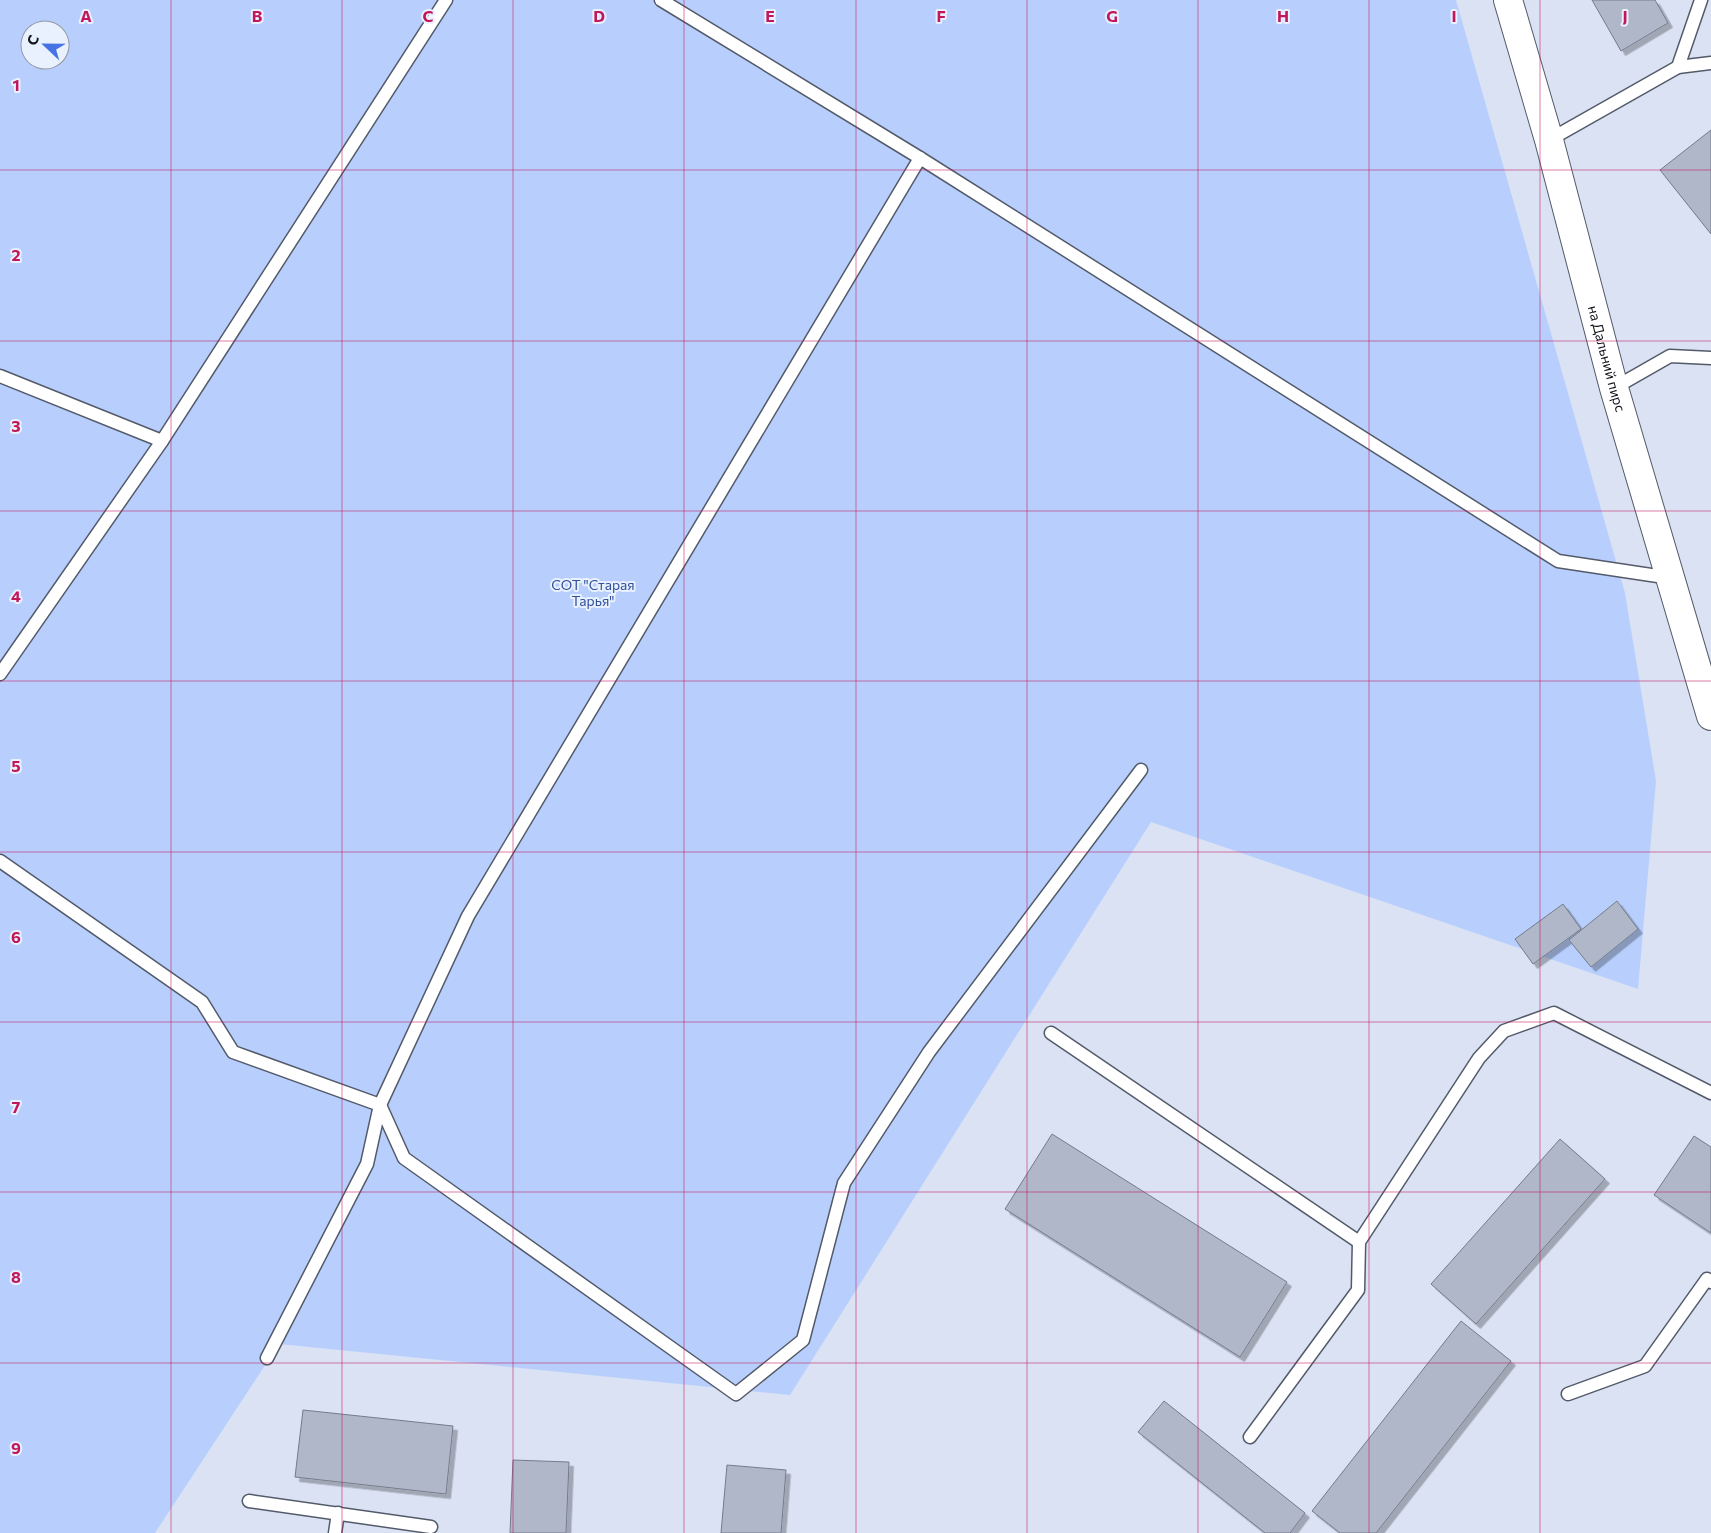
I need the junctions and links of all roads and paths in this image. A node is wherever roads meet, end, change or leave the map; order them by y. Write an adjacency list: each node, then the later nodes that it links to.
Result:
1 (446, 0): 12 (lane)
2 (661, 0): 8 (lane)
3 (1508, 0): 7 (street, на Дальний пирс)
4 (1701, 0): 6 (lane)
5 (1711, 62): 6 (lane)
6 (1678, 68): 7 (lane)
7 (1549, 140): 11 (street, на Дальний пирс)
8 (920, 158): 13 (lane); 20 (lane)
9 (1711, 358): 11 (lane)
10 (0, 376): 12 (lane)
11 (1614, 388): 13 (street, на Дальний пирс)
12 (162, 441): 14 (lane)
13 (1671, 578): 15 (street, на Дальний пирс)
14 (0, 674)
15 (1711, 716)
16 (1141, 770): 20 (lane)
17 (0, 861): 20 (lane)
18 (1051, 1033): 21 (lane)
19 (1711, 1093): 21 (lane)
20 (380, 1104): 23 (lane)
21 (1360, 1242): 25 (lane)
22 (1711, 1282): 24 (lane)
23 (267, 1358)
24 (1568, 1394)
25 (1250, 1437)
26 (249, 1501): 27 (lane)
27 (338, 1513): 28 (lane); 29 (lane)
28 (431, 1527)
29 (335, 1533)

